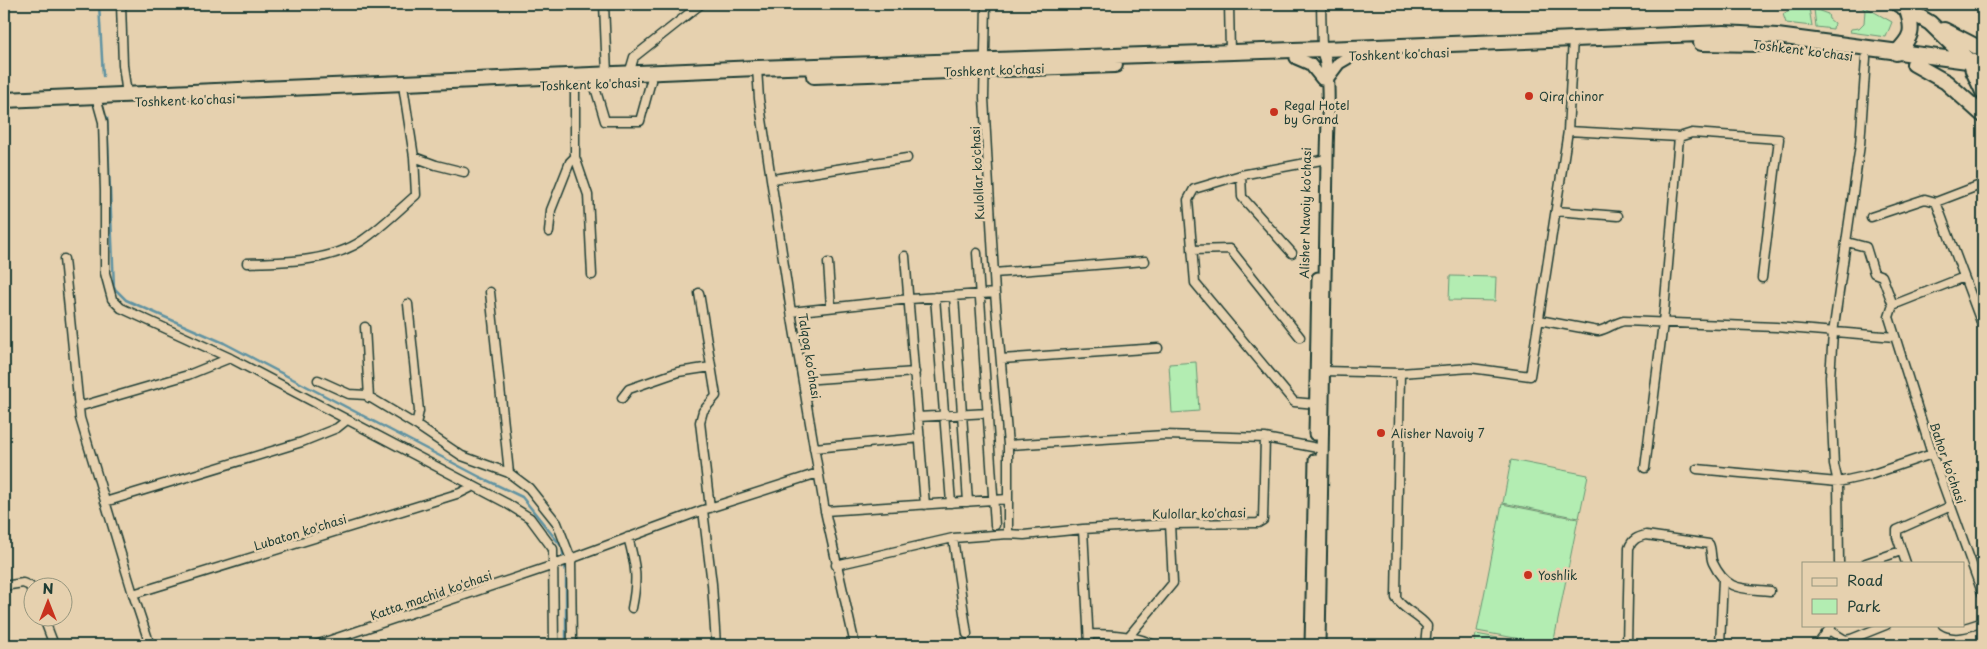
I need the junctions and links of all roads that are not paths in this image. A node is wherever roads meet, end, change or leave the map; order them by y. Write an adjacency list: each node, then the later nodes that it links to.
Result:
1 (121, 4): 29 (street)
2 (604, 4): 21 (street)
3 (701, 4): 22 (street)
4 (986, 4): 18 (street, Kulollar ko'chasi)
5 (1228, 4): 11 (street)
6 (1321, 4): 13 (street)
7 (1902, 7): 8 (highway); 12 (highway)
8 (1930, 23): 10 (highway); 19 (highway)
9 (1573, 42): 12 (highway, Toshkent ko'chasi); 13 (highway, Toshkent ko'chasi); 14 (highway, Toshkent ko'chasi); 16 (highway, Toshkent ko'chasi); 34 (street)
10 (1983, 50)
11 (1230, 52): 13 (highway, Toshkent ko'chasi); 18 (highway, Toshkent ko'chasi)
12 (1896, 53): 19 (highway, Toshkent ko'chasi)
13 (1322, 54): 14 (highway, Toshkent ko'chasi); 15 (highway, Toshkent ko'chasi); 23 (main road, Alisher Navoiy ko'chasi)
14 (1351, 56): 23 (main road)
15 (1296, 58): 18 (highway, Toshkent ko'chasi); 23 (main road)
16 (1866, 58): 17 (highway, Toshkent ko'chasi); 49 (street)
17 (1914, 64): 19 (highway, Toshkent ko'chasi); 33 (highway)
18 (985, 65): 20 (highway, Toshkent ko'chasi); 58 (street, Kulollar ko'chasi)
19 (1978, 68): 28 (main road)
20 (757, 73): 22 (highway, Toshkent ko'chasi); 24 (highway, Toshkent ko'chasi); 42 (street, Talqoq ko'chasi)
21 (607, 74): 22 (highway, Toshkent ko'chasi); 29 (highway, Toshkent ko'chasi)
22 (629, 74)
23 (1324, 79): 39 (main road, Alisher Navoiy ko'chasi)
24 (651, 81): 26 (highway, Toshkent ko'chasi); 26 (street)
25 (576, 84): 26 (highway, Toshkent ko'chasi); 27 (highway, Toshkent ko'chasi); 37 (street)
26 (594, 84)
27 (404, 92): 31 (highway, Toshkent ko'chasi); 36 (street)
28 (1983, 94)
29 (128, 95): 30 (highway, Toshkent ko'chasi)
30 (4, 100)
31 (98, 104): 32 (highway, Toshkent ko'chasi); 81 (street)
32 (4, 108)
33 (1983, 114)
34 (1568, 131): 35 (street); 45 (street)
35 (1679, 137): 61 (street); 74 (street)
36 (414, 157): 40 (street); 56 (street)
37 (575, 157): 48 (street); 59 (street)
38 (907, 158): 42 (street)
39 (1324, 159): 41 (street); 84 (main road, Alisher Navoiy ko'chasi); 91 (main road, Alisher Navoiy ko'chasi)
40 (464, 172)
41 (1242, 175): 50 (street); 52 (street)
42 (772, 179): 72 (street, Talqoq ko'chasi)
43 (1983, 184): 44 (street)
44 (1936, 202): 47 (street); 60 (street)
45 (1556, 211): 46 (street); 73 (street)
46 (1618, 216)
47 (1871, 217)
48 (549, 232)
49 (1847, 242): 70 (street); 77 (street)
50 (1192, 250): 78 (street); 91 (street)
51 (976, 252): 65 (street)
52 (1292, 253)
53 (906, 256): 68 (street)
54 (64, 259): 92 (street)
55 (1145, 261): 58 (street)
56 (247, 263)
57 (828, 263): 71 (street)
58 (994, 273): 64 (street, Kulollar ko'chasi)
59 (592, 276)
60 (1964, 277): 70 (street); 76 (street)
61 (1762, 278)
62 (490, 292): 107 (street)
63 (699, 293): 83 (street)
64 (995, 293): 65 (street); 82 (street, Kulollar ko'chasi)
65 (979, 294): 66 (street); 93 (street)
66 (954, 296): 67 (street); 94 (street)
67 (935, 297): 68 (street); 95 (street)
68 (910, 299): 71 (street); 85 (street)
69 (408, 304): 98 (street)
70 (1893, 305): 79 (street, Bahor ko'chasi)
71 (831, 308): 72 (street)
72 (791, 312): 88 (street, Talqoq ko'chasi)
73 (1539, 320): 74 (street); 86 (street)
74 (1663, 323): 77 (street); 105 (street)
75 (365, 327): 89 (street)
76 (1983, 327)
77 (1833, 333): 79 (street); 109 (street)
78 (1300, 337)
79 (1895, 337): 104 (street, Bahor ko'chasi)
80 (1158, 348): 82 (street)
81 (230, 358): 92 (street); 97 (street)
82 (1002, 359): 101 (street, Kulollar ko'chasi)
83 (711, 367): 90 (street); 118 (street)
84 (1324, 371): 86 (street); 103 (main road, Alisher Navoiy ko'chasi)
85 (915, 372): 88 (street); 96 (street)
86 (1400, 373): 160 (street)
87 (318, 380): 89 (street)
88 (803, 380): 102 (street, Talqoq ko'chasi)
89 (369, 398): 98 (street)
90 (622, 398)
91 (1316, 404): 103 (main road, Alisher Navoiy ko'chasi)
92 (78, 408): 113 (street)
93 (988, 413): 94 (street); 112 (street)
94 (962, 414): 95 (street); 114 (street)
95 (944, 416): 96 (street); 115 (street)
96 (918, 417): 99 (street)
97 (346, 420): 110 (street); 113 (street)
98 (416, 425): 107 (street)
99 (920, 438): 102 (street); 116 (street)
100 (1265, 438): 101 (street); 103 (street); 120 (street, Kulollar ko'chasi)
101 (1008, 445): 111 (street, Kulollar ko'chasi)
102 (814, 448): 108 (street, Talqoq ko'chasi)
103 (1319, 448): 158 (main road, Alisher Navoiy ko'chasi); 159 (main road, Alisher Navoiy ko'chasi)
104 (1932, 454): 109 (street); 117 (street, Bahor ko'chasi)
105 (1646, 468)
106 (1697, 469): 109 (street)
107 (509, 473): 127 (street)
108 (818, 473): 118 (street, Katta machid ko'chasi); 119 (street, Talqoq ko'chasi)
109 (1838, 482): 128 (street)
110 (472, 486): 131 (street); 137 (street, Lubaton ko'chasi)
111 (1008, 499): 112 (street); 123 (street, Kulollar ko'chasi)
112 (994, 500): 114 (street); 121 (street)
113 (105, 502): 137 (street)
114 (968, 502): 115 (street)
115 (951, 503): 116 (street)
116 (925, 505): 119 (street)
117 (1951, 506): 126 (street); 138 (street, Bahor ko'chasi)
118 (707, 509): 124 (street, Katta machid ko'chasi); 154 (street)
119 (825, 512): 132 (street, Talqoq ko'chasi)
120 (1170, 524): 122 (street, Kulollar ko'chasi); 147 (street)
121 (995, 525)
122 (1083, 529): 123 (street, Kulollar ko'chasi); 146 (street)
123 (1008, 534): 125 (street, Kulollar ko'chasi)
124 (628, 538): 127 (street, Katta machid ko'chasi); 139 (street)
125 (953, 538): 132 (street, Kulollar ko'chasi); 145 (street)
126 (1901, 551): 129 (street); 130 (street)
127 (571, 558): 131 (street, Katta machid ko'chasi); 153 (street)
128 (1839, 562)
129 (1869, 562)
130 (1906, 562)
131 (554, 565): 148 (street, Katta machid ko'chasi); 152 (street)
132 (836, 565): 155 (street, Talqoq ko'chasi)
133 (1723, 578): 136 (street); 161 (street); 162 (street)
134 (22, 583): 135 (street)
135 (4, 586)
136 (1770, 591)
137 (133, 594): 150 (street)
138 (1983, 595)
139 (632, 608)
140 (1983, 622): 143 (street)
141 (47, 626): 149 (street)
142 (1884, 626): 144 (street)
143 (1944, 626)
144 (1831, 627): 163 (street)
145 (967, 634)
146 (1089, 634): 147 (street); 156 (street)
147 (1129, 636): 157 (street)
148 (328, 643): 151 (street, Katta machid ko'chasi)
149 (54, 645)
150 (150, 645)
151 (316, 645)
152 (554, 645)
153 (572, 645)
154 (716, 645)
155 (855, 645)
156 (1089, 645)
157 (1154, 645)
158 (1311, 645)
159 (1319, 645)
160 (1425, 645)
161 (1627, 645)
162 (1720, 645)
163 (1820, 645)

